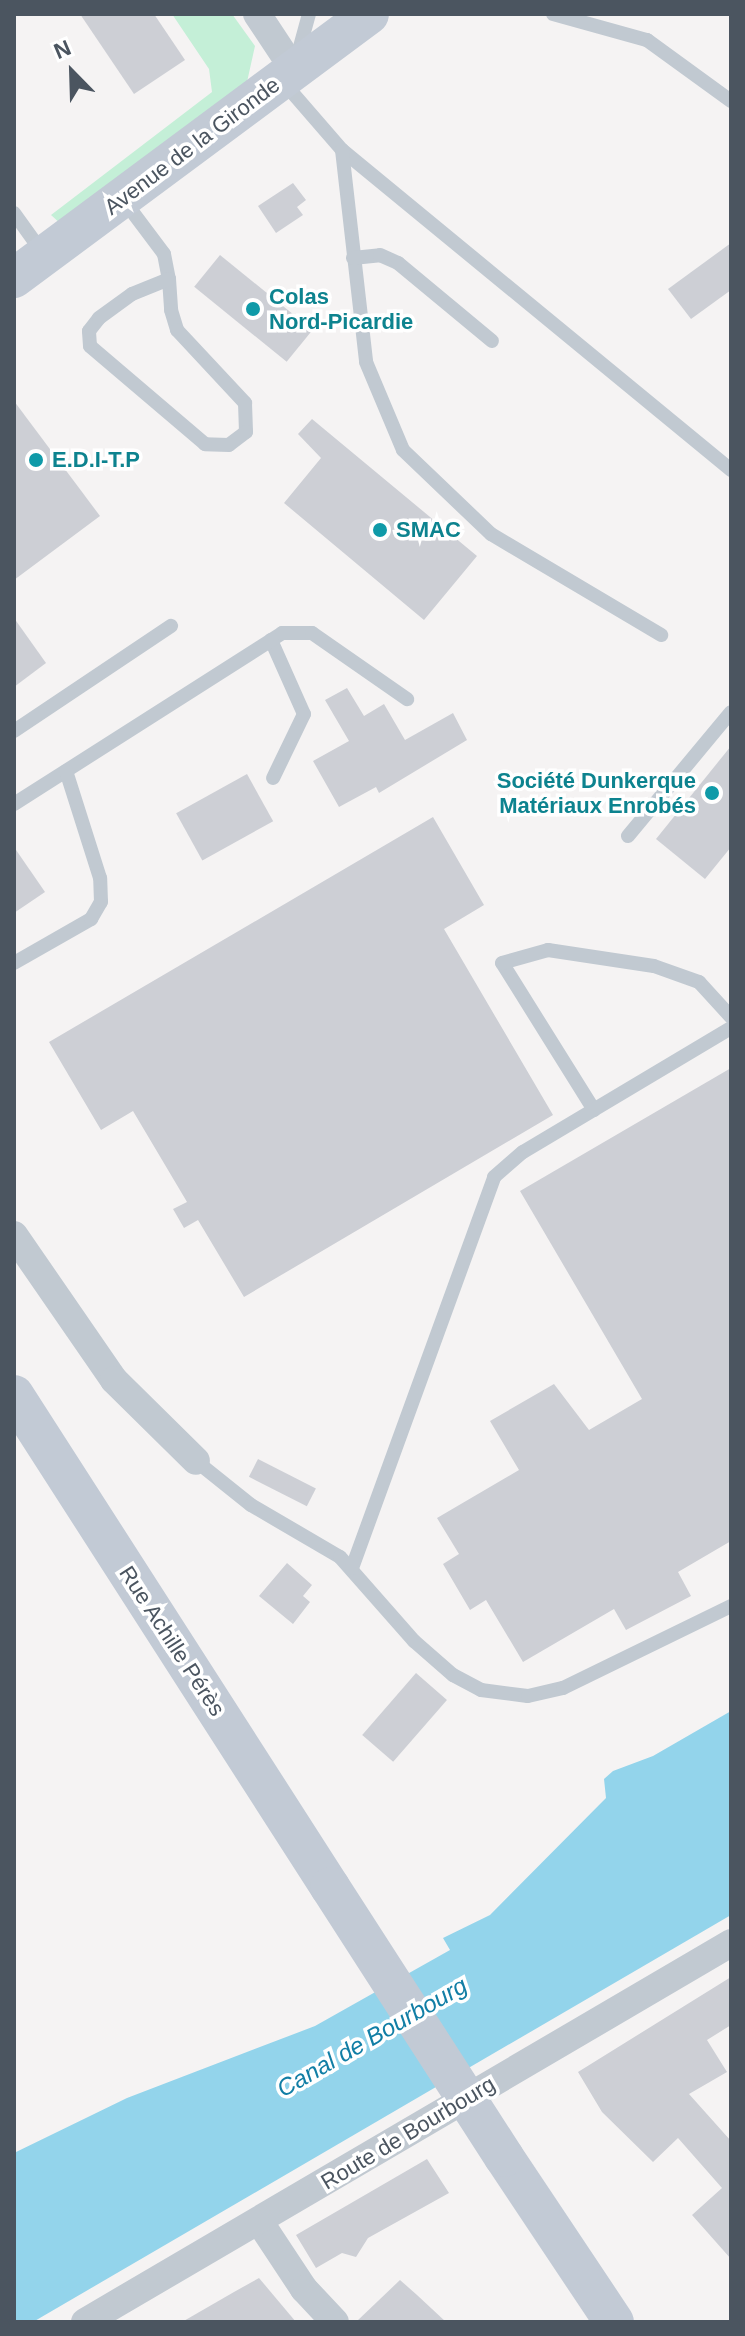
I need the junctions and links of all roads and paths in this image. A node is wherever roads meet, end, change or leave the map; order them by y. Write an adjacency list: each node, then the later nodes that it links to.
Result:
1 (257, 14): 5 (street)
2 (309, 14): 5 (lane)
3 (369, 14): 5 (street, Avenue de la Gironde)
4 (553, 14): 6 (lane)
5 (287, 75): 7 (lane); 8 (street, Avenue de la Gironde)
6 (731, 101)
7 (342, 150): 10 (lane); 14 (lane)
8 (122, 198): 11 (street, Avenue de la Gironde); 12 (lane)
9 (14, 213): 11 (lane)
10 (353, 258): 13 (lane); 16 (lane)
11 (29, 267)
12 (169, 279): 12 (lane)
13 (492, 341)
14 (731, 470)
15 (171, 626): 20 (lane)
16 (661, 635)
17 (271, 640): 18 (lane); 21 (lane); 22 (lane)
18 (407, 699)
19 (731, 712): 24 (lane)
20 (14, 731)
21 (66, 771): 23 (lane); 25 (lane)
22 (273, 778)
23 (14, 804)
24 (628, 836)
25 (14, 963)
26 (731, 1017): 28 (lane)
27 (731, 1028): 28 (lane)
28 (594, 1110): 32 (lane)
29 (14, 1235): 31 (street)
30 (14, 1395): 35 (street, Rue Achille Pérès, bridge)
31 (196, 1461): 32 (lane)
32 (352, 1568): 33 (lane)
33 (731, 1606)
34 (731, 1943): 36 (street, Route de Bourbourg)
35 (504, 2157): 39 (street); 40 (street)
36 (259, 2221): 37 (street, Route de Bourbourg); 38 (street)
37 (85, 2322)
38 (335, 2322)
39 (592, 2322)
40 (614, 2322)

